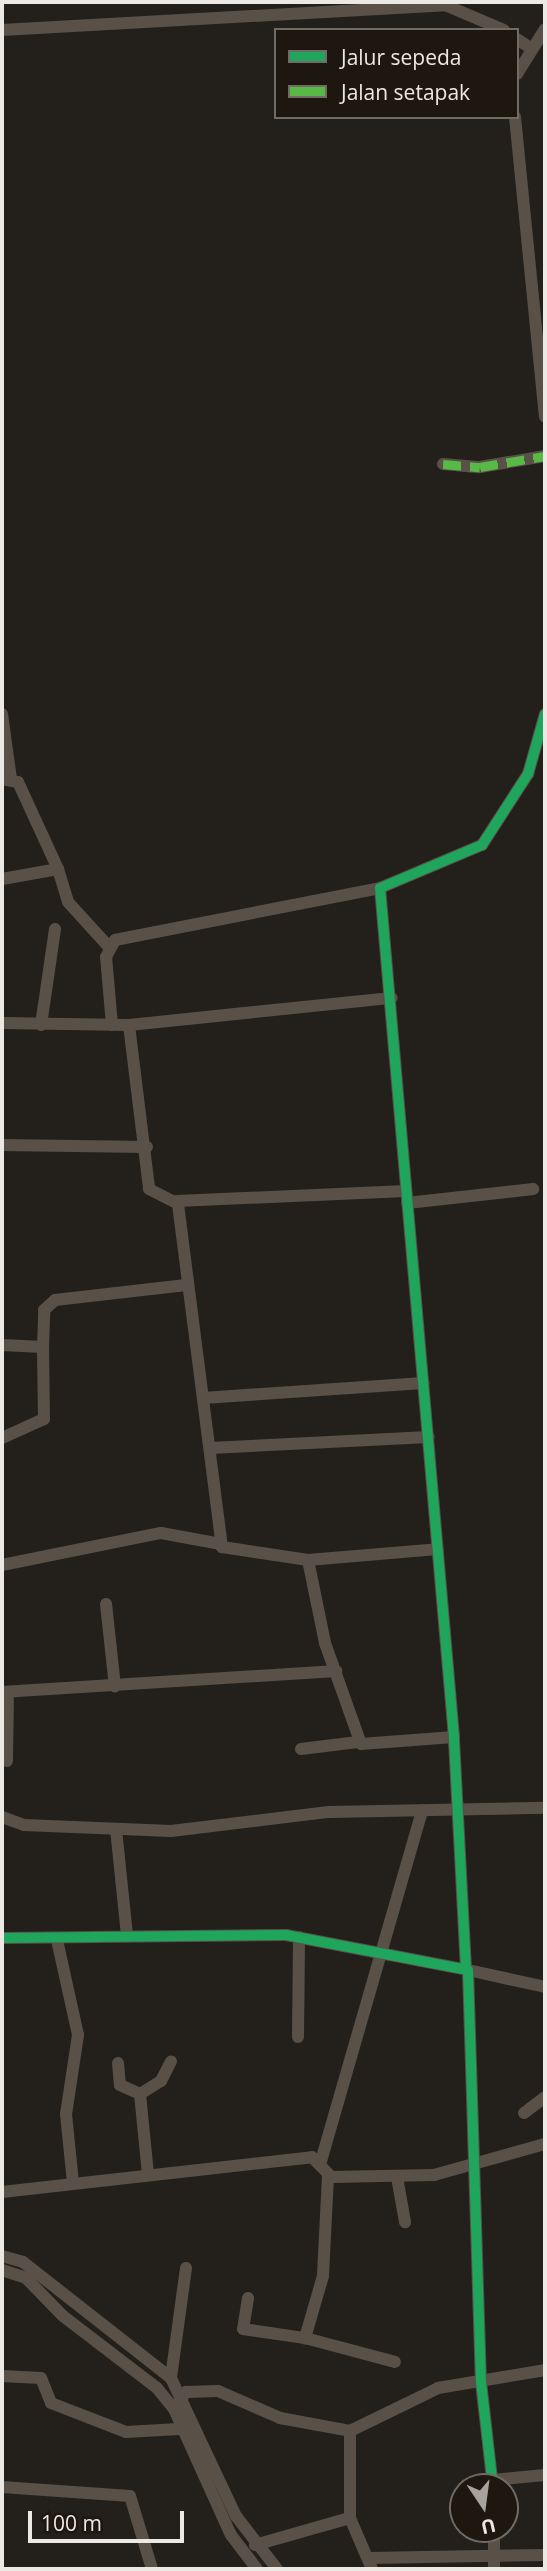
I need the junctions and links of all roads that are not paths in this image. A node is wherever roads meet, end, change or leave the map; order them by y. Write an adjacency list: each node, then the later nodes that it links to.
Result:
1 (499, 28): 3 (street)
2 (545, 29): 5 (street)
3 (2, 30)
4 (519, 39): 5 (street)
5 (532, 49): 6 (street)
6 (519, 71)
7 (515, 119): 8 (street)
8 (541, 298): 9 (street)
9 (544, 373): 10 (street)
10 (545, 417)
11 (545, 456): 12 (street)
12 (443, 464)
13 (545, 714): 18 (street)
14 (2, 715): 15 (street)
15 (7, 779): 16 (street)
16 (58, 869): 17 (street); 20 (street)
17 (2, 879)
18 (380, 888): 20 (street); 21 (street)
19 (55, 929): 23 (street)
20 (108, 946): 24 (street)
21 (392, 998): 25 (street); 29 (street)
22 (2, 1023): 23 (street)
23 (41, 1025): 24 (street)
24 (112, 1025): 25 (street)
25 (129, 1026): 27 (street)
26 (2, 1145): 27 (street)
27 (147, 1147): 30 (street)
28 (533, 1189): 29 (street)
29 (407, 1197): 30 (street); 34 (street)
30 (177, 1202): 31 (street)
31 (186, 1285): 33 (street); 35 (street)
32 (2, 1345): 33 (street)
33 (43, 1347): 37 (street)
34 (423, 1383): 35 (street); 36 (street)
35 (203, 1398): 38 (street)
36 (429, 1437): 38 (street); 40 (street)
37 (2, 1438)
38 (211, 1448): 39 (street)
39 (221, 1544): 41 (street); 42 (street)
40 (438, 1549): 41 (street); 47 (street)
41 (308, 1560): 44 (street)
42 (2, 1564)
43 (106, 1604): 45 (street)
44 (336, 1671): 45 (street); 48 (street)
45 (115, 1687): 46 (street)
46 (5, 1692): 50 (street)
47 (454, 1737): 48 (street); 52 (street)
48 (358, 1742): 49 (street)
49 (301, 1749)
50 (7, 1761)
51 (545, 1808): 52 (street)
52 (456, 1809): 53 (street); 61 (street)
53 (422, 1810): 55 (street); 60 (street)
54 (2, 1817): 55 (street)
55 (116, 1829): 56 (street)
56 (127, 1936): 57 (street); 59 (street)
57 (299, 1937): 60 (street); 63 (street)
58 (2, 1938): 59 (street)
59 (57, 1940): 75 (street)
60 (381, 1955): 61 (street); 70 (street)
61 (467, 1970): 62 (street); 71 (street)
62 (545, 1987)
63 (298, 2037)
64 (172, 2061): 66 (street)
65 (118, 2063): 66 (street)
66 (140, 2094): 72 (street)
67 (545, 2097): 68 (street)
68 (524, 2113)
69 (545, 2144): 71 (street)
70 (321, 2161): 72 (street); 73 (street)
71 (478, 2164): 74 (street); 86 (street)
72 (148, 2174): 75 (street)
73 (328, 2176): 74 (street); 81 (street)
74 (397, 2177): 77 (street)
75 (73, 2183): 76 (street)
76 (2, 2192)
77 (405, 2222)
78 (5, 2263): 85 (street); 87 (street)
79 (186, 2268): 85 (street)
80 (248, 2298): 81 (street)
81 (305, 2338): 82 (street)
82 (395, 2362)
83 (545, 2371): 86 (street)
84 (2, 2376): 88 (street)
85 (171, 2378): 87 (street)
86 (481, 2382): 89 (street); 90 (street)
87 (179, 2403): 88 (street); 89 (street); 96 (street)
88 (179, 2429): 101 (street)
89 (350, 2431): 94 (street)
90 (492, 2473)
91 (545, 2474): 92 (street)
92 (519, 2479)
93 (2, 2487): 100 (street)
94 (350, 2518): 96 (street); 99 (street)
95 (494, 2543): 98 (street)
96 (255, 2544): 102 (street)
97 (545, 2555): 98 (street)
98 (494, 2563): 99 (street)
99 (370, 2564)
100 (152, 2569)
101 (257, 2569)
102 (277, 2569)

